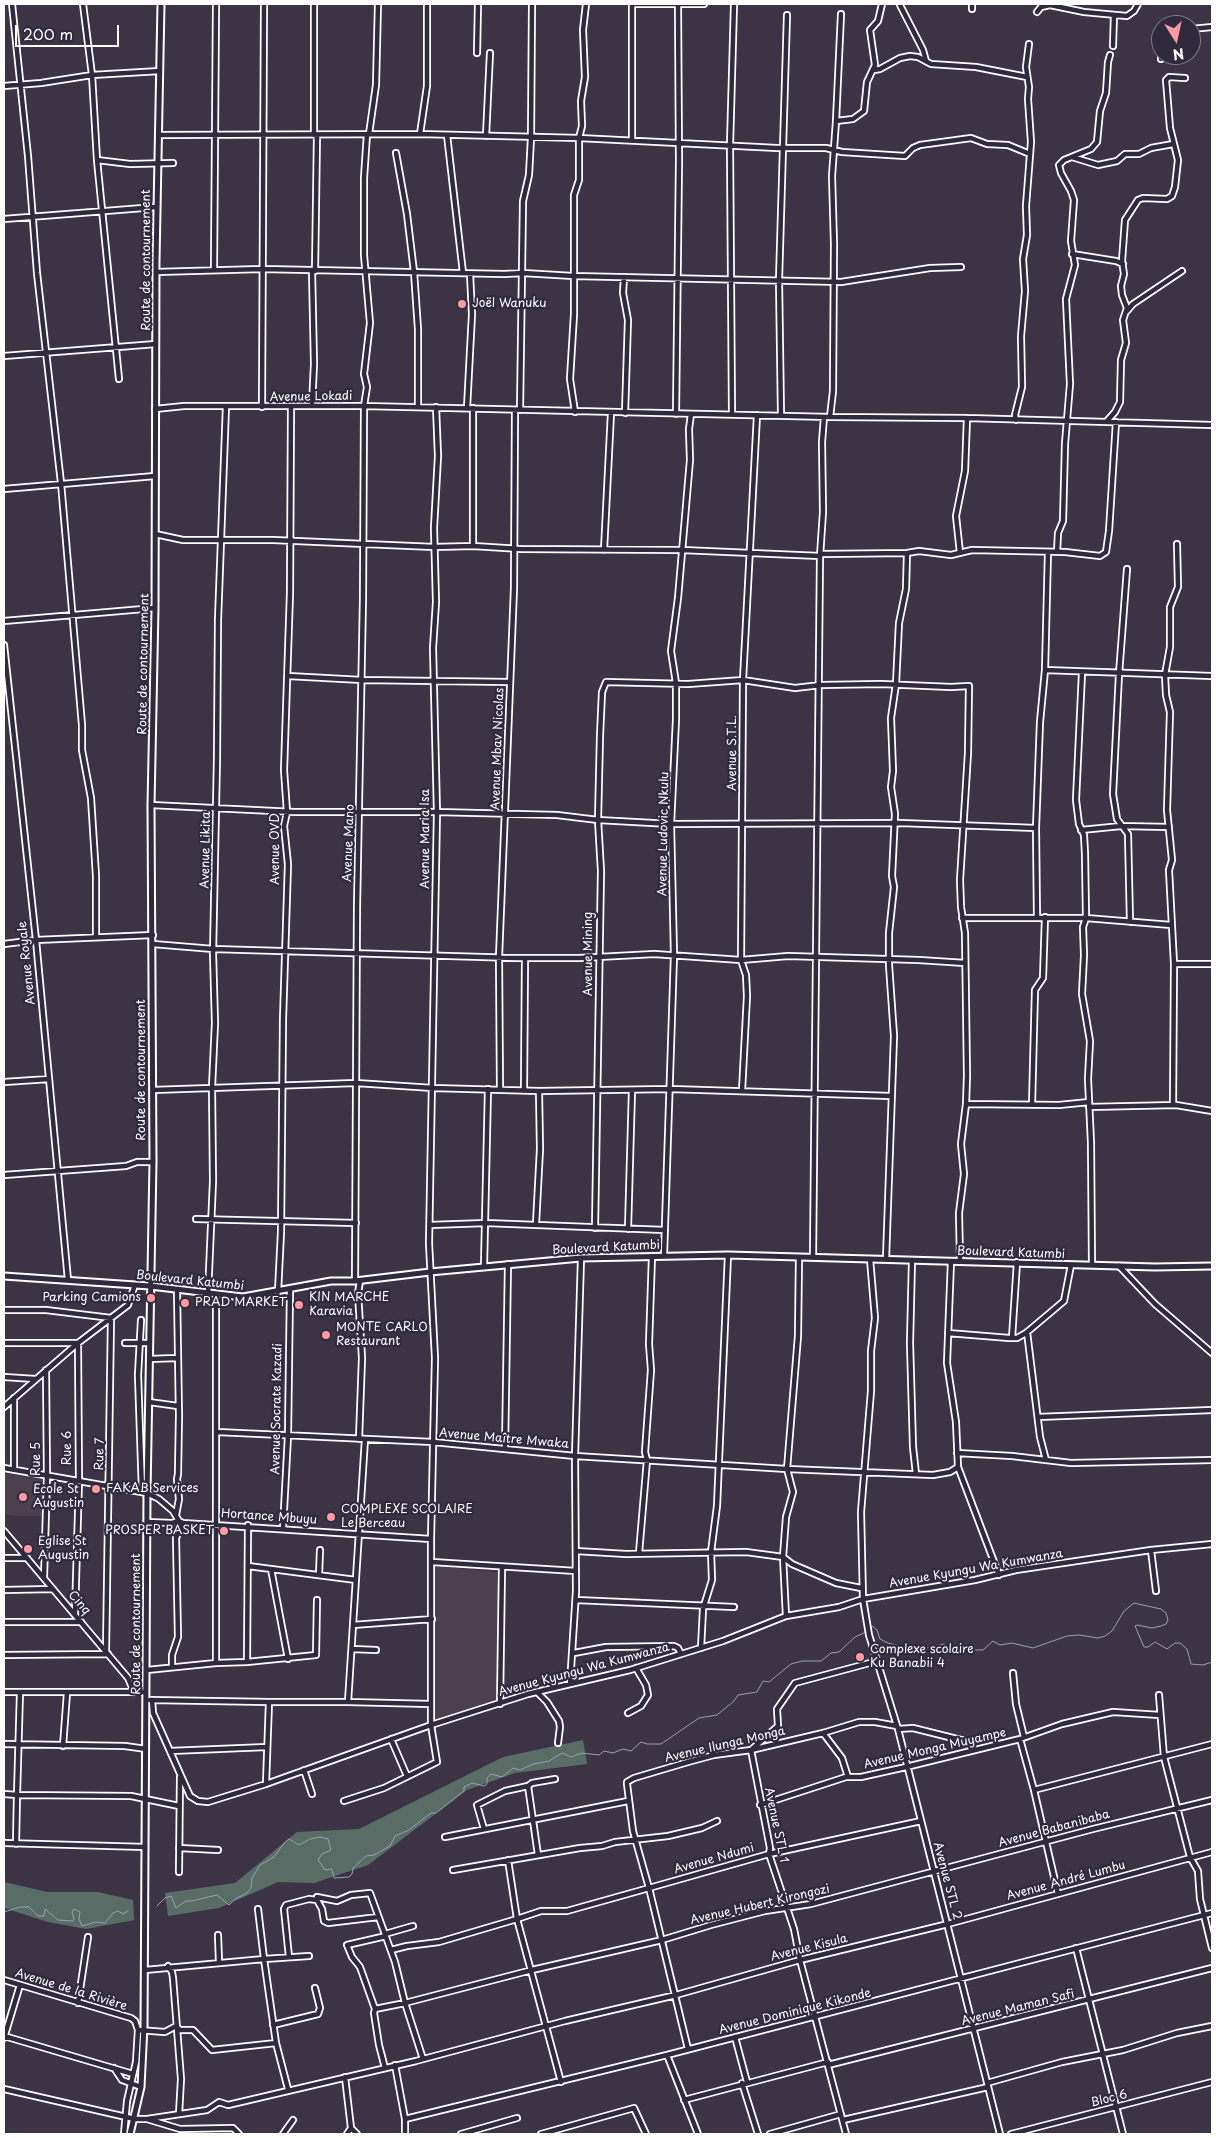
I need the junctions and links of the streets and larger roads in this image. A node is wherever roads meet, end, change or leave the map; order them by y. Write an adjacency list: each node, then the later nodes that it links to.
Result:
1 (12, 4): 35 (street)
2 (83, 4): 32 (street)
3 (161, 4): 31 (street, Route de contournement)
4 (216, 4): 38 (street)
5 (264, 4): 44 (street)
6 (314, 4): 42 (street)
7 (378, 4): 39 (street, Avenue Mano)
8 (427, 4): 40 (street)
9 (478, 4): 26 (street)
10 (532, 4): 46 (street, Avenue Mbav Nicolas)
11 (586, 4): 47 (street)
12 (634, 4): 13 (street); 48 (street)
13 (681, 4): 14 (street); 49 (street)
14 (704, 4)
15 (734, 4): 51 (street)
16 (882, 4): 30 (street)
17 (1138, 4): 23 (street)
18 (900, 5): 29 (street)
19 (1061, 5): 20 (street); 23 (street)
20 (1037, 12)
21 (841, 14): 37 (street)
22 (787, 15): 52 (street)
23 (1114, 15): 25 (street)
24 (1030, 44): 33 (street)
25 (1113, 46)
26 (477, 53)
27 (490, 54): 45 (street)
28 (1110, 55): 56 (street)
29 (926, 61): 30 (street); 33 (street)
30 (874, 70): 37 (street)
31 (160, 71): 32 (street); 41 (street, Route de contournement)
32 (92, 76): 35 (street); 57 (street)
33 (1027, 77): 55 (street)
34 (1185, 78): 50 (street)
35 (19, 85): 36 (street); 62 (street)
36 (4, 86)
37 (836, 121): 53 (street)
38 (214, 134): 41 (street); 44 (street); 67 (street)
39 (368, 134): 40 (street); 42 (street); 70 (street, Avenue Mano)
40 (420, 134): 43 (street)
41 (159, 135): 59 (street, Route de contournement)
42 (315, 135): 44 (street); 69 (street)
43 (447, 135): 45 (street); 75 (street)
44 (263, 136): 68 (street)
45 (486, 136): 46 (street)
46 (531, 138): 47 (street); 74 (street, Avenue Mbav Nicolas)
47 (579, 138): 48 (street); 77 (street)
48 (632, 140): 49 (street)
49 (678, 142): 51 (street); 79 (street)
50 (1173, 144): 56 (street); 65 (street)
51 (730, 145): 52 (street); 80 (street)
52 (783, 148): 53 (street); 81 (street)
53 (835, 150): 55 (street); 82 (street)
54 (396, 153): 73 (street)
55 (1030, 154): 111 (street)
56 (1072, 157): 64 (street)
57 (97, 160): 59 (street); 61 (street)
58 (173, 162): 59 (street)
59 (158, 163): 60 (street, Route de contournement)
60 (156, 207): 61 (street); 72 (street, Route de contournement)
61 (102, 210): 62 (street); 85 (street)
62 (33, 216): 63 (street); 86 (street)
63 (4, 219)
64 (1072, 254): 65 (street); 112 (street)
65 (1123, 264): 83 (street)
66 (961, 267): 82 (street)
67 (214, 269): 68 (street); 72 (street)
68 (262, 269): 69 (street); 93 (street)
69 (314, 271): 70 (street); 89 (street)
70 (366, 271): 73 (street); 92 (street, Avenue Mano)
71 (1182, 271): 83 (street)
72 (156, 272): 84 (street, Route de contournement)
73 (414, 272): 75 (street); 94 (street)
74 (523, 273): 76 (street); 77 (street); 99 (street, Avenue Mbav Nicolas)
75 (463, 274): 76 (street)
76 (470, 274): 96 (street)
77 (574, 276): 78 (street); 100 (street)
78 (624, 277): 79 (street); 102 (street)
79 (677, 278): 80 (street); 103 (street)
80 (731, 279): 81 (street); 105 (street)
81 (780, 280): 82 (street); 107 (street)
82 (833, 282): 109 (street)
83 (1127, 311): 113 (street)
84 (156, 344): 85 (street); 98 (street, Route de contournement)
85 (116, 347): 86 (street); 88 (street)
86 (45, 353): 87 (street); 117 (street)
87 (4, 356)
88 (119, 378)
89 (312, 405): 91 (street, Avenue Lokadi); 92 (street, Avenue Lokadi)
90 (226, 406): 93 (street, Avenue Lokadi); 98 (street, Avenue Lokadi); 120 (street, Avenue Likita)
91 (291, 406): 93 (street, Avenue Lokadi); 121 (street, Avenue OVD)
92 (364, 406): 94 (street, Avenue Lokadi); 122 (street, Avenue Mano)
93 (262, 407)
94 (418, 407): 95 (street, Avenue Lokadi)
95 (436, 407): 96 (street, Avenue Lokadi); 124 (street, Avenue Maria Isa)
96 (467, 408): 97 (street, Avenue Lokadi)
97 (474, 408): 99 (street, Avenue Lokadi); 125 (street)
98 (155, 409): 116 (street, Route de contournement)
99 (517, 410): 100 (street, Avenue Lokadi); 126 (street, Avenue Mbav Nicolas)
100 (575, 412): 101 (street, Avenue Lokadi)
101 (612, 413): 102 (street, Avenue Lokadi); 127 (street)
102 (625, 413): 103 (street, Avenue Lokadi)
103 (676, 414): 104 (street, Avenue Lokadi)
104 (691, 414): 105 (street, Avenue Lokadi); 128 (street, Avenue Ludovic Nkulu)
105 (732, 414): 106 (street, Avenue Lokadi)
106 (758, 415): 107 (street, Avenue Lokadi); 131 (street, Avenue S.T.L.)
107 (781, 415): 108 (street, Avenue Lokadi)
108 (824, 417): 109 (street, Avenue Lokadi); 134 (street)
109 (830, 417): 110 (street, Avenue Lokadi)
110 (967, 418): 111 (street, Avenue Lokadi); 133 (street)
111 (1016, 420): 112 (street, Avenue Lokadi)
112 (1067, 421): 113 (street, Avenue Lokadi); 130 (street)
113 (1107, 421): 114 (street, Avenue Lokadi)
114 (1116, 422): 115 (street, Avenue Lokadi); 130 (street)
115 (1212, 425)
116 (155, 476): 117 (street); 119 (street, Route de contournement)
117 (61, 483): 118 (street); 137 (street)
118 (4, 489)
119 (155, 534): 120 (street); 136 (street, Route de contournement)
120 (222, 541): 121 (street); 154 (street, Avenue Likita)
121 (291, 541): 122 (street); 144 (street, Avenue OVD)
122 (363, 544): 124 (street); 146 (street, Avenue Mano)
123 (1177, 544): 143 (street)
124 (434, 546): 125 (street); 148 (street, Avenue Maria Isa)
125 (473, 546): 126 (street)
126 (515, 548): 127 (street); 149 (street, Avenue Mbav Nicolas)
127 (604, 550): 128 (street)
128 (682, 550): 131 (street); 150 (street, Avenue Ludovic Nkulu)
129 (1048, 552): 130 (street); 133 (street); 140 (street)
130 (1057, 552)
131 (751, 553): 134 (street); 147 (street, Avenue S.T.L.)
132 (907, 553): 133 (street); 134 (street); 151 (street)
133 (960, 553)
134 (821, 555): 152 (street)
135 (1127, 569): 142 (street)
136 (155, 608): 137 (street); 153 (street, Route de contournement)
137 (72, 616): 138 (street); 176 (street)
138 (4, 621)
139 (4, 644): 177 (street, Avenue Royale)
140 (1045, 670): 141 (street); 167 (street)
141 (1082, 672): 142 (street); 168 (street)
142 (1119, 674): 143 (street); 165 (street)
143 (1165, 675): 145 (street); 166 (street)
144 (288, 676): 146 (street); 155 (street, Avenue OVD)
145 (1212, 676)
146 (362, 680): 148 (street); 156 (street, Avenue Mano)
147 (743, 680): 150 (street); 152 (street); 163 (street, Avenue S.T.L.)
148 (434, 681): 149 (street); 157 (street, Avenue Maria Isa)
149 (509, 682): 158 (street, Avenue Mbav Nicolas)
150 (676, 683): 159 (street, Avenue Mining); 161 (street, Avenue Ludovic Nkulu)
151 (896, 684): 152 (street); 160 (street); 164 (street)
152 (821, 685): 162 (street)
153 (151, 805): 154 (street); 175 (street, Route de contournement)
154 (216, 808): 155 (street); 180 (street, Avenue Likita)
155 (287, 812): 156 (street); 181 (street, Avenue OVD)
156 (360, 812): 157 (street); 182 (street, Avenue Mano)
157 (437, 812): 158 (street); 183 (street, Avenue Maria Isa)
158 (506, 814): 159 (street); 186 (street, Avenue Mbav Nicolas)
159 (598, 820): 161 (street); 185 (street, Avenue Mining)
160 (894, 823): 162 (street); 164 (street); 189 (street)
161 (671, 824): 163 (street); 184 (street, Avenue Ludovic Nkulu)
162 (819, 824): 163 (street); 187 (street)
163 (743, 825): 190 (street, Avenue S.T.L.)
164 (964, 825): 167 (street); 171 (street)
165 (1121, 826): 166 (street); 168 (street); 173 (street)
166 (1169, 827): 174 (street)
167 (1036, 828): 169 (street)
168 (1081, 830): 172 (street)
169 (1037, 917): 170 (street); 171 (street)
170 (1045, 917): 172 (street); 212 (street)
171 (962, 918): 191 (street)
172 (1086, 918): 173 (street); 213 (street)
173 (1130, 922): 174 (street)
174 (1171, 925): 192 (street)
175 (153, 935): 176 (street); 179 (street, Route de contournement)
176 (96, 936): 177 (street)
177 (36, 940): 178 (street); 194 (street, Avenue Royale)
178 (4, 944)
179 (153, 944): 180 (street); 204 (street, Route de contournement)
180 (213, 949): 181 (street); 198 (street, Avenue Likita)
181 (285, 950): 182 (street); 197 (street, Avenue OVD)
182 (357, 954): 183 (street); 196 (street, Avenue Mano)
183 (435, 955): 186 (street); 199 (street, Avenue Maria Isa)
184 (674, 955): 185 (street); 190 (street); 203 (street, Avenue Ludovic Nkulu)
185 (600, 956): 188 (street); 207 (street, Avenue Mining)
186 (499, 957): 188 (street); 201 (street, Avenue Mbav Nicolas)
187 (817, 957): 189 (street); 190 (street); 209 (street)
188 (525, 958): 202 (street)
189 (889, 959): 191 (street); 210 (street)
190 (742, 960): 208 (street, Avenue S.T.L.)
191 (965, 963): 211 (street)
192 (1174, 964): 193 (street); 214 (street)
193 (1212, 964)
194 (49, 1079): 195 (street); 217 (street, Avenue Royale)
195 (4, 1082)
196 (356, 1082): 197 (street); 199 (street); 222 (street, Avenue Mano)
197 (283, 1086): 198 (street); 221 (street, Avenue OVD)
198 (212, 1087): 204 (street); 220 (street, Avenue Likita)
199 (433, 1088): 200 (street); 225 (street, Avenue Maria Isa)
200 (488, 1089): 201 (street); 223 (street)
201 (500, 1089): 202 (street)
202 (524, 1089): 205 (street)
203 (670, 1089): 206 (street); 208 (street); 228 (street, Avenue Ludovic Nkulu)
204 (152, 1090): 216 (street, Route de contournement)
205 (539, 1090): 207 (street); 224 (street)
206 (632, 1090): 207 (street); 227 (street)
207 (596, 1091): 226 (street, Avenue Mining)
208 (742, 1091): 209 (street)
209 (815, 1095): 210 (street); 233 (street)
210 (890, 1096): 236 (street)
211 (966, 1104): 212 (street); 238 (street)
212 (1032, 1105): 213 (street)
213 (1089, 1105): 214 (street); 243 (street)
214 (1173, 1105): 215 (street)
215 (1212, 1111)
216 (153, 1162): 217 (street); 252 (street, Route de contournement)
217 (58, 1171): 218 (street); 249 (street, Avenue Royale)
218 (4, 1175)
219 (196, 1219): 220 (street)
220 (212, 1219): 221 (street); 256 (street, Avenue Likita)
221 (282, 1220): 222 (street); 255 (street, Avenue OVD)
222 (356, 1223): 250 (street, Avenue Mano)
223 (486, 1223): 224 (street); 225 (street); 244 (street)
224 (536, 1224): 226 (street)
225 (430, 1225): 247 (street, Avenue Maria Isa)
226 (595, 1228): 227 (street)
227 (628, 1229): 228 (street)
228 (666, 1230): 229 (street, Avenue Ludovic Nkulu)
229 (664, 1255): 230 (street, Boulevard Katumbi); 231 (street, Boulevard Katumbi)
230 (728, 1255): 232 (street, Boulevard Katumbi); 294 (street)
231 (652, 1256): 234 (street, Boulevard Katumbi); 291 (street)
232 (799, 1257): 233 (street, Boulevard Katumbi); 298 (street)
233 (813, 1257): 235 (street, Boulevard Katumbi)
234 (581, 1258): 241 (street, Boulevard Katumbi); 290 (street)
235 (870, 1258): 236 (street, Boulevard Katumbi); 299 (street)
236 (886, 1259): 237 (street, Boulevard Katumbi)
237 (912, 1260): 239 (street, Boulevard Katumbi); 300 (street)
238 (960, 1260): 239 (street, Boulevard Katumbi); 240 (street, Boulevard Katumbi)
239 (951, 1261): 262 (street)
240 (1017, 1262): 242 (street, Boulevard Katumbi); 263 (street)
241 (508, 1264): 244 (street, Boulevard Katumbi); 288 (street)
242 (1070, 1265): 243 (street, Boulevard Katumbi); 261 (street)
243 (1092, 1265): 245 (street, Boulevard Katumbi)
244 (484, 1266): 247 (street, Boulevard Katumbi)
245 (1120, 1266): 246 (street, Boulevard Katumbi); 269 (street)
246 (1212, 1266)
247 (430, 1272): 250 (street, Boulevard Katumbi); 287 (street, Avenue Maria Isa)
248 (4, 1276): 249 (street, Boulevard Katumbi)
249 (68, 1280): 251 (street, Boulevard Katumbi)
250 (357, 1281): 254 (street, Boulevard Katumbi); 285 (street, Avenue Mano)
251 (135, 1285): 252 (street, Boulevard Katumbi); 259 (street)
252 (150, 1286): 253 (street, Boulevard Katumbi); 268 (street, Route de contournement)
253 (177, 1290): 256 (street, Boulevard Katumbi); 270 (street)
254 (290, 1290): 255 (street, Boulevard Katumbi); 284 (street, Avenue Socrate Kazadi)
255 (278, 1292): 257 (street, Boulevard Katumbi)
256 (208, 1294): 257 (street, Boulevard Katumbi)
257 (216, 1295): 283 (street)
258 (4, 1310): 259 (street)
259 (111, 1318): 265 (street); 303 (street, Rue 7)
260 (141, 1320): 267 (street)
261 (1027, 1332): 263 (street); 282 (street)
262 (948, 1333): 263 (street); 289 (street)
263 (1012, 1338)
264 (4, 1343): 265 (street)
265 (78, 1343): 272 (street); 302 (street, Rue 6)
266 (125, 1343): 267 (street)
267 (140, 1343): 268 (street); 275 (street)
268 (149, 1344): 271 (street, Route de contournement)
269 (1212, 1353)
270 (177, 1358): 271 (street); 279 (street)
271 (149, 1359): 276 (street, Route de contournement)
272 (46, 1370): 274 (street); 301 (street, Rue 5)
273 (4, 1377): 274 (street)
274 (35, 1379): 277 (street)
275 (139, 1390): 276 (street); 304 (street)
276 (149, 1391): 278 (street, Route de contournement)
277 (14, 1398): 280 (street); 297 (street)
278 (149, 1402): 279 (street); 304 (street, Route de contournement)
279 (178, 1406): 305 (street)
280 (4, 1407)
281 (1212, 1410): 282 (street)
282 (1038, 1417): 292 (street)
283 (217, 1432): 284 (street, Avenue Maître Mwaka); 307 (street)
284 (288, 1436): 285 (street, Avenue Maître Mwaka); 309 (street, Avenue Socrate Kazadi)
285 (359, 1439): 286 (street, Avenue Maître Mwaka)
286 (366, 1439): 287 (street, Avenue Maître Mwaka); 311 (street)
287 (433, 1442): 288 (street, Avenue Maître Mwaka); 312 (street, Avenue Maria Isa)
288 (505, 1449): 290 (street, Avenue Maître Mwaka)
289 (956, 1453): 292 (street); 295 (street)
290 (575, 1456): 291 (street, Avenue Maître Mwaka); 316 (street)
291 (647, 1460): 294 (street, Avenue Maître Mwaka); 318 (street)
292 (1046, 1460): 293 (street)
293 (1212, 1460)
294 (718, 1463): 298 (street, Avenue Maître Mwaka); 317 (street)
295 (958, 1467): 300 (street, Avenue Maître Mwaka); 328 (street)
296 (4, 1468): 297 (street)
297 (14, 1469): 301 (street)
298 (787, 1469): 299 (street, Avenue Maître Mwaka); 321 (street)
299 (864, 1472): 300 (street, Avenue Maître Mwaka); 331 (street)
300 (916, 1474)
301 (47, 1476): 302 (street); 329 (street, Rue 5)
302 (79, 1481): 303 (street); 340 (street, Rue 6)
303 (109, 1486): 304 (street); 349 (street, Rue 7)
304 (145, 1493): 305 (street); 306 (street, Route de contournement)
305 (179, 1520): 306 (street, Hortance Mbuyu); 307 (street, Hortance Mbuyu); 357 (street)
306 (147, 1522): 359 (street, Route de contournement)
307 (216, 1523): 308 (street, Hortance Mbuyu); 356 (street)
308 (248, 1526): 309 (street, Hortance Mbuyu); 323 (street)
309 (283, 1528): 311 (street, Hortance Mbuyu)
310 (4, 1531): 320 (street, Cinq)
311 (360, 1533): 312 (street, Hortance Mbuyu); 330 (street)
312 (431, 1539): 322 (street, Avenue Maria Isa)
313 (1212, 1544): 315 (street, Avenue Kyungu Wa Kumwanza)
314 (320, 1550): 327 (street)
315 (1151, 1550): 328 (street, Avenue Kyungu Wa Kumwanza); 334 (street)
316 (576, 1552): 318 (street); 326 (street)
317 (711, 1552): 318 (street); 321 (street); 338 (street)
318 (639, 1554)
319 (4, 1558): 320 (street)
320 (27, 1558): 329 (street, Cinq)
321 (783, 1558): 331 (street); 341 (street)
322 (432, 1562): 324 (street); 342 (street, Avenue Maria Isa)
323 (248, 1566): 325 (street); 355 (street)
324 (502, 1567): 326 (street); 373 (street)
325 (271, 1569): 327 (street); 353 (street)
326 (576, 1571): 337 (street)
327 (319, 1575): 330 (street)
328 (1000, 1575): 335 (street, Avenue Kyungu Wa Kumwanza)
329 (44, 1578): 332 (street, Cinq)
330 (356, 1580): 345 (street)
331 (861, 1588): 335 (street)
332 (53, 1589): 333 (street); 340 (street, Cinq)
333 (4, 1590)
334 (1156, 1591)
335 (863, 1599): 341 (street, Avenue Kyungu Wa Kumwanza); 354 (street, Avenue STL 2)
336 (317, 1600): 353 (street)
337 (576, 1600): 338 (street); 350 (street)
338 (705, 1606): 339 (street); 346 (street)
339 (734, 1608)
340 (75, 1613): 344 (street, Cinq)
341 (786, 1616): 346 (street, Avenue Kyungu Wa Kumwanza)
342 (432, 1619): 345 (street); 372 (street, Avenue Maria Isa)
343 (4, 1622): 344 (street)
344 (81, 1622): 349 (street, Cinq)
345 (353, 1625): 347 (street)
346 (701, 1648): 351 (street, Avenue Kyungu Wa Kumwanza)
347 (352, 1649): 348 (street); 371 (street)
348 (376, 1650)
349 (107, 1652): 352 (street); 364 (street, Cinq)
350 (574, 1653): 351 (street); 361 (street)
351 (681, 1654): 358 (street, Avenue Kyungu Wa Kumwanza)
352 (4, 1655)
353 (288, 1659): 355 (street)
354 (877, 1661): 377 (street, Avenue STL 2); 388 (street)
355 (247, 1662): 356 (street)
356 (216, 1663): 357 (street)
357 (172, 1667): 359 (street)
358 (636, 1668): 361 (street, Avenue Kyungu Wa Kumwanza); 374 (street)
359 (147, 1670): 365 (street, Route de contournement)
360 (1013, 1673): 379 (street)
361 (570, 1684): 366 (street, Avenue Kyungu Wa Kumwanza)
362 (4, 1692): 363 (street)
363 (20, 1692): 367 (street); 384 (street)
364 (134, 1692): 365 (street); 367 (street)
365 (146, 1692): 369 (street, Route de contournement)
366 (537, 1692): 373 (street, Avenue Kyungu Wa Kumwanza); 381 (street)
367 (67, 1693): 385 (street)
368 (1159, 1695): 375 (street)
369 (149, 1700): 370 (street); 387 (street, Route de contournement); 390 (street, Avenue Kyungu Wa Kumwanza)
370 (269, 1702): 371 (street); 386 (street)
371 (348, 1702): 372 (street)
372 (431, 1704): 376 (street, Avenue Maria Isa)
373 (500, 1704): 376 (street, Avenue Kyungu Wa Kumwanza)
374 (628, 1713)
375 (1160, 1715): 379 (street); 391 (street)
376 (431, 1726): 380 (street, Avenue Kyungu Wa Kumwanza); 395 (street, Avenue Maria Isa)
377 (898, 1727): 378 (street, Avenue Ilunga Monga); 389 (street, Avenue Ilunga Monga); 392 (street, Avenue STL 2)
378 (824, 1736): 388 (street, Avenue Ilunga Monga); 396 (street)
379 (1022, 1738): 389 (street, Avenue Monga Muyampe); 400 (street, Avenue Monga Muyampe)
380 (391, 1739): 393 (street, Avenue Kyungu Wa Kumwanza); 395 (street)
381 (558, 1743)
382 (4, 1744): 384 (street)
383 (1212, 1744): 391 (street)
384 (18, 1745): 385 (street); 403 (street)
385 (63, 1746): 387 (street)
386 (267, 1747): 390 (street); 398 (street)
387 (146, 1749): 404 (street, Route de contournement)
388 (751, 1750): 406 (street, Avenue Ilunga Monga); 408 (street, Avenue STL 1)
389 (974, 1750): 392 (street, Avenue Monga Muyampe)
390 (170, 1751): 394 (street, Avenue Kyungu Wa Kumwanza)
391 (1164, 1757): 400 (street); 410 (street)
392 (906, 1767): 396 (street, Avenue Monga Muyampe); 413 (street, Avenue STL 2)
393 (304, 1770): 398 (street, Avenue Kyungu Wa Kumwanza); 402 (street)
394 (180, 1776): 398 (street, Avenue Kyungu Wa Kumwanza); 409 (street)
395 (407, 1776): 407 (street)
396 (848, 1777): 408 (street, Avenue Monga Muyampe)
397 (555, 1779): 399 (street)
398 (266, 1784)
399 (528, 1786): 411 (street); 414 (street)
400 (1034, 1790): 417 (street, Avenue Monga Muyampe)
401 (4, 1794): 403 (street)
402 (312, 1794)
403 (17, 1795): 404 (street); 419 (street)
404 (145, 1799): 409 (street); 420 (street, Route de contournement)
405 (1212, 1800): 410 (street, Avenue Babanibaba)
406 (628, 1801): 411 (street); 416 (street, Avenue Ilunga Monga)
407 (344, 1802)
408 (760, 1805): 424 (street, Avenue STL 1)
409 (179, 1806): 421 (street)
410 (1179, 1807): 417 (street, Avenue Babanibaba); 426 (street)
411 (533, 1819): 414 (street); 425 (street)
412 (717, 1821): 416 (street)
413 (921, 1821): 424 (street, Avenue Ndumi); 429 (street, Avenue STL 2)
414 (484, 1829): 415 (street)
415 (445, 1837)
416 (636, 1840): 425 (street); 431 (street)
417 (1046, 1841): 429 (street, Avenue Babanibaba); 432 (street, Avenue Monga Muyampe)
418 (4, 1843): 419 (street)
419 (16, 1844): 420 (street)
420 (145, 1848): 456 (street, Route de contournement)
421 (179, 1848): 422 (street); 430 (street)
422 (218, 1850)
423 (1212, 1852): 426 (street, Avenue André Lumbu)
424 (769, 1854): 431 (street, Avenue Ndumi); 434 (street, Avenue STL 1)
425 (538, 1855): 427 (street)
426 (1190, 1857): 432 (street, Avenue André Lumbu); 437 (street)
427 (508, 1860): 428 (street); 439 (street)
428 (453, 1870)
429 (934, 1871): 434 (street, Avenue Hubert Kirongozi); 440 (street, Avenue STL 2)
430 (179, 1872)
431 (649, 1888): 439 (street, Avenue Ndumi); 445 (street)
432 (1058, 1894): 440 (street, Avenue André Lumbu)
433 (317, 1897): 438 (street)
434 (788, 1908): 445 (street, Avenue Hubert Kirongozi); 452 (street, Avenue STL 1)
435 (258, 1909): 451 (street)
436 (1212, 1912): 437 (street, Avenue Dominique Kikonde)
437 (1204, 1915): 446 (street, Avenue Dominique Kikonde); 447 (street)
438 (378, 1917): 443 (street); 450 (street)
439 (517, 1919): 448 (street, Avenue Ndumi); 457 (street)
440 (948, 1924): 452 (street, Avenue Kisula); 458 (street, Avenue STL 2)
441 (413, 1926): 443 (street)
442 (218, 1935): 453 (street)
443 (385, 1935): 448 (street); 466 (street)
444 (88, 1937): 464 (street)
445 (662, 1940): 457 (street, Avenue Hubert Kirongozi); 462 (street)
446 (1076, 1948): 458 (street, Avenue Dominique Kikonde); 463 (street)
447 (1212, 1948)
448 (391, 1950): 465 (street)
449 (309, 1956): 450 (street)
450 (289, 1957): 451 (street)
451 (264, 1959): 453 (street); 468 (street)
452 (800, 1960): 462 (street, Avenue Kisula); 467 (street, Avenue STL 1)
453 (219, 1962): 454 (street)
454 (168, 1966): 456 (street); 469 (street)
455 (1212, 1968): 463 (street, Avenue Maman Safi)
456 (145, 1970): 474 (street, Route de contournement)
457 (532, 1970): 465 (street); 470 (street)
458 (961, 1979): 467 (street, Avenue Dominique Kikonde); 472 (street, Avenue STL 2)
459 (4, 1980): 460 (street, Avenue de la Rivière)
460 (20, 1985): 464 (street, Avenue de la Rivière); 475 (street)
461 (315, 1988): 468 (street)
462 (676, 1995): 470 (street, Avenue Kisula); 478 (street)
463 (1089, 2000): 472 (street, Avenue Maman Safi); 479 (street)
464 (78, 2003): 473 (street, Avenue de la Rivière)
465 (405, 2004): 466 (street); 481 (street)
466 (375, 2009): 485 (street)
467 (815, 2017): 476 (street, Avenue Dominique Kikonde); 482 (street, Avenue STL 1)
468 (273, 2025): 477 (street)
469 (176, 2026): 474 (street); 477 (street); 498 (street)
470 (547, 2026): 481 (street, Avenue Kisula); 488 (street)
471 (1212, 2026): 479 (street)
472 (973, 2029): 482 (street, Avenue Maman Safi); 492 (street, Avenue STL 2)
473 (138, 2030): 474 (street); 486 (street)
474 (144, 2031): 493 (street, Route de contournement)
475 (4, 2037): 484 (street)
476 (736, 2037): 478 (street, Avenue Dominique Kikonde); 490 (street)
477 (276, 2043): 495 (street)
478 (688, 2049): 480 (street, Avenue Dominique Kikonde)
479 (1102, 2054): 492 (street); 497 (street)
480 (668, 2055): 488 (street, Avenue Dominique Kikonde); 496 (street)
481 (423, 2059): 483 (street)
482 (828, 2064): 490 (street, Avenue Maman Safi); 499 (street, Avenue STL 1)
483 (396, 2065): 485 (street); 504 (street)
484 (114, 2068): 486 (street); 491 (street)
485 (385, 2068): 487 (street)
486 (133, 2074): 491 (street)
487 (345, 2077): 495 (street); 507 (street)
488 (561, 2082): 504 (street, Avenue Dominique Kikonde)
489 (1212, 2082): 497 (street, Bloc 6)
490 (744, 2083): 496 (street, Avenue Maman Safi); 519 (street)
491 (130, 2084): 493 (street); 500 (street)
492 (988, 2085): 506 (street); 522 (street, Avenue STL 2)
493 (141, 2087): 502 (street, Route de contournement)
494 (4, 2089): 500 (street)
495 (288, 2089): 498 (street)
496 (684, 2100): 518 (street)
497 (1116, 2107): 523 (street, Bloc 6); 524 (street)
498 (179, 2114): 503 (street)
499 (841, 2114): 506 (street, Avenue STL 1); 520 (street)
500 (126, 2117): 502 (street); 508 (street)
501 (518, 2118): 515 (street)
502 (135, 2119): 503 (street); 509 (street, Route de contournement)
503 (147, 2119): 510 (street)
504 (405, 2119): 514 (street)
505 (293, 2120): 511 (street)
506 (842, 2120): 521 (street, Avenue STL 1)
507 (351, 2128): 512 (street); 513 (street)
508 (124, 2134)
509 (130, 2134)
510 (239, 2134)
511 (283, 2134)
512 (347, 2134)
513 (357, 2134)
514 (405, 2134)
515 (461, 2134)
516 (541, 2134): 517 (street)
517 (645, 2134)
518 (698, 2134)
519 (758, 2134)
520 (770, 2134)
521 (846, 2134)
522 (1000, 2134)
523 (1011, 2134)
524 (1123, 2134)

